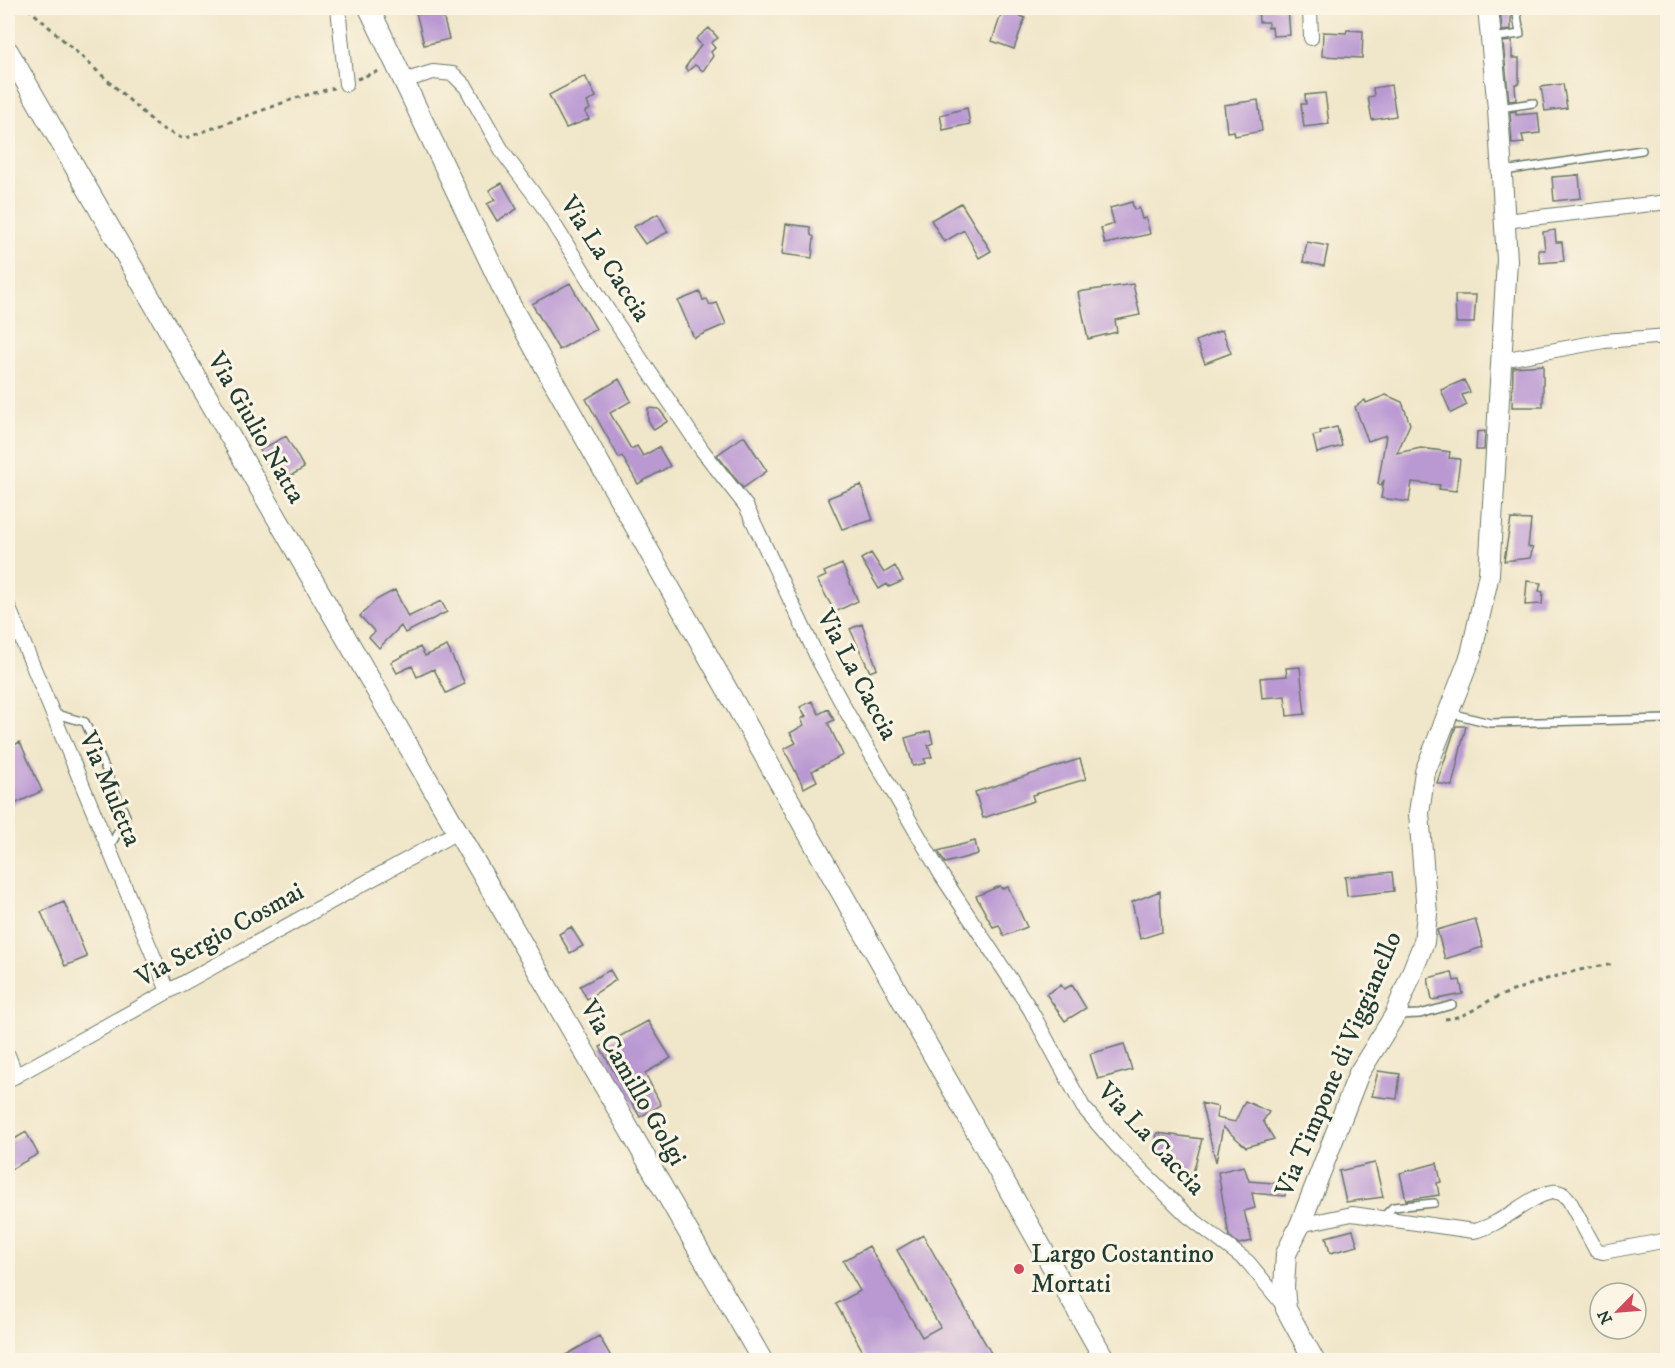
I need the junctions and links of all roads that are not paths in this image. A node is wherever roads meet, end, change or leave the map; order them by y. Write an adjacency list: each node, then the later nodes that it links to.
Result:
1 (338, 8): 10 (street)
2 (369, 8): 9 (street)
3 (1310, 8): 6 (street)
4 (1488, 8): 7 (street, Via Timpone di Viggianello)
5 (1516, 8): 7 (lane)
6 (1311, 38)
7 (1490, 38): 12 (street, Via Timpone di Viggianello)
8 (8, 51): 23 (street, Via Giulio Natta)
9 (399, 73): 34 (street, Via La Caccia); 36 (street)
10 (346, 84)
11 (1533, 103): 12 (lane)
12 (1498, 108): 14 (street, Via Timpone di Viggianello)
13 (1642, 150): 14 (lane)
14 (1502, 171): 16 (street, Via Timpone di Viggianello)
15 (1668, 202): 16 (street)
16 (1505, 221): 18 (street, Via Timpone di Viggianello)
17 (1668, 336): 18 (street)
18 (1502, 360): 21 (street, Via Timpone di Viggianello)
19 (8, 606): 20 (street, Via Muletta)
20 (52, 712): 24 (street, Via Muletta); 24 (lane)
21 (1450, 713): 22 (lane); 27 (street, Via Timpone di Viggianello)
22 (1668, 719)
23 (457, 832): 25 (street, Via Sergio Cosmai); 35 (street, Via Camillo Golgi)
24 (109, 849): 25 (street, Via Muletta)
25 (168, 991): 29 (street, Via Sergio Cosmai)
26 (1452, 1005): 27 (lane)
27 (1395, 1015): 32 (street, Via Timpone di Viggianello)
28 (8, 1055): 29 (street)
29 (12, 1078)
30 (1434, 1203): 31 (lane)
31 (1383, 1217): 32 (street); 33 (street)
32 (1300, 1225): 34 (street, Via Timpone di Viggianello)
33 (1668, 1240)
34 (1286, 1309): 37 (street)
35 (762, 1360)
36 (1105, 1360)
37 (1314, 1360)

